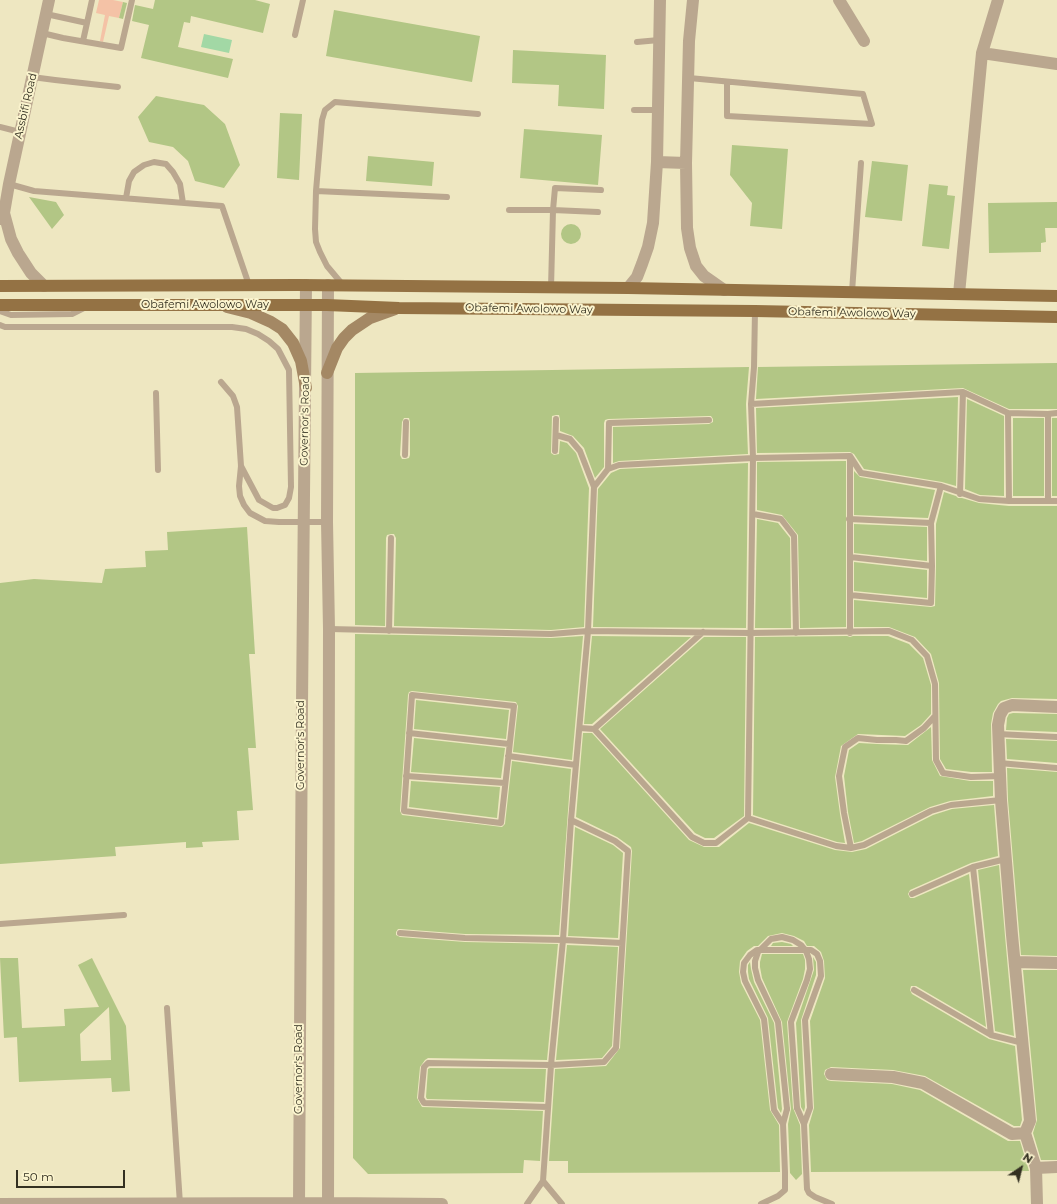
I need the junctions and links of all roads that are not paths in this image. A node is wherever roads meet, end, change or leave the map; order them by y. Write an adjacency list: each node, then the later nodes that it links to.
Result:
1 (49, 0): 9 (street, Assbifi Road)
2 (92, 0): 10 (lane)
3 (132, 0): 15 (lane)
4 (303, 0): 12 (lane)
5 (660, 0): 13 (street)
6 (693, 0): 20 (street)
7 (839, 0): 14 (street)
8 (998, 0): 17 (street)
9 (46, 14): 10 (lane); 11 (street, Assbifi Road)
10 (87, 23): 15 (lane)
11 (42, 32): 15 (lane); 19 (street, Assbifi Road)
12 (295, 35)
13 (659, 40): 16 (lane); 24 (street)
14 (864, 40)
15 (83, 41)
16 (637, 42)
17 (982, 53): 18 (street); 51 (street)
18 (1057, 64)
19 (32, 76): 22 (lane); 27 (street, Assbifi Road)
20 (688, 78): 21 (lane); 29 (street)
21 (727, 82): 21 (lane)
22 (118, 87)
23 (634, 110): 24 (lane)
24 (658, 110): 28 (street)
25 (478, 114): 33 (lane)
26 (0, 127): 27 (lane)
27 (20, 132): 31 (street, Assbifi Road)
28 (657, 162): 29 (street); 48 (street)
29 (686, 163): 49 (street)
30 (860, 163): 50 (lane)
31 (8, 184): 35 (lane); 40 (street, Assbifi Road)
32 (601, 190): 38 (lane)
33 (316, 191): 34 (lane); 46 (lane)
34 (447, 197)
35 (126, 198): 36 (lane); 36 (lane)
36 (182, 203): 41 (lane)
37 (509, 210): 38 (lane)
38 (553, 210): 39 (lane); 47 (lane)
39 (598, 212)
40 (2, 216): 44 (street)
41 (249, 285): 42 (main road, Obafemi Awolowo Way); 44 (main road, Obafemi Awolowo Way)
42 (306, 285): 45 (main road, Obafemi Awolowo Way); 57 (street, Governor's Road)
43 (0, 286): 44 (main road, Obafemi Awolowo Way)
44 (44, 286)
45 (328, 286): 46 (main road, Obafemi Awolowo Way); 55 (street, Governor's Road)
46 (344, 286): 47 (main road, Obafemi Awolowo Way)
47 (550, 288): 48 (main road, Obafemi Awolowo Way)
48 (628, 288): 49 (main road, Obafemi Awolowo Way)
49 (724, 290): 50 (main road, Obafemi Awolowo Way)
50 (852, 292): 51 (main road, Obafemi Awolowo Way)
51 (959, 294): 52 (main road, Obafemi Awolowo Way)
52 (1057, 296)
53 (0, 305): 54 (main road, Obafemi Awolowo Way)
54 (90, 305): 56 (main road, Obafemi Awolowo Way); 59 (lane)
55 (327, 305): 57 (main road, Obafemi Awolowo Way); 58 (main road, Obafemi Awolowo Way); 63 (street, Governor's Road)
56 (222, 306): 57 (main road, Obafemi Awolowo Way); 65 (main road)
57 (306, 306): 65 (street, Governor's Road)
58 (399, 308): 60 (main road, Obafemi Awolowo Way); 63 (main road)
59 (0, 311)
60 (755, 311): 61 (main road, Obafemi Awolowo Way); 68 (lane)
61 (1057, 317)
62 (0, 325): 80 (lane)
63 (327, 373): 92 (street, Governor's Road)
64 (221, 382): 80 (lane)
65 (306, 388): 91 (street, Governor's Road)
66 (963, 392): 68 (lane); 69 (lane); 85 (lane)
67 (156, 393): 82 (lane)
68 (751, 404): 79 (lane)
69 (1008, 413): 71 (lane); 86 (lane)
70 (1057, 413): 71 (lane)
71 (1048, 414): 88 (lane)
72 (556, 419): 75 (lane)
73 (709, 420): 81 (lane)
74 (406, 422): 77 (lane)
75 (556, 435): 76 (lane); 84 (lane)
76 (555, 451)
77 (405, 455)
78 (850, 456): 79 (lane); 83 (lane); 90 (lane)
79 (753, 458): 81 (lane); 89 (lane)
80 (241, 466): 91 (lane)
81 (608, 469): 84 (lane)
82 (158, 470)
83 (941, 486): 85 (lane); 93 (lane)
84 (594, 487): 100 (lane)
85 (960, 494): 86 (lane)
86 (1009, 501): 88 (lane)
87 (1057, 501): 88 (lane)
88 (1048, 502)
89 (752, 514): 102 (lane); 103 (lane)
90 (849, 519): 93 (lane); 95 (lane)
91 (304, 522): 92 (lane); 150 (street, Governor's Road)
92 (327, 522): 98 (street, Governor's Road)
93 (931, 523): 96 (lane)
94 (391, 538): 99 (lane)
95 (850, 557): 96 (lane); 97 (lane)
96 (932, 566): 97 (lane)
97 (850, 595): 104 (lane)
98 (329, 629): 99 (lane); 147 (street, Governor's Road)
99 (389, 631): 100 (lane)
100 (588, 631): 101 (lane); 107 (lane)
101 (703, 632): 102 (lane); 108 (lane)
102 (750, 633): 103 (lane); 121 (lane)
103 (796, 633): 104 (lane)
104 (850, 633): 106 (lane)
105 (1057, 707): 110 (street)
106 (935, 716): 118 (lane); 123 (lane)
107 (580, 728): 108 (lane); 115 (lane)
108 (594, 729): 121 (lane)
109 (409, 733): 112 (lane); 112 (lane); 117 (lane)
110 (998, 734): 111 (lane); 114 (street)
111 (1057, 737)
112 (510, 744): 113 (lane)
113 (508, 756): 115 (lane); 119 (lane)
114 (1000, 764): 116 (lane); 118 (street)
115 (576, 766): 122 (lane)
116 (1057, 768)
117 (406, 776): 119 (lane); 119 (lane)
118 (1000, 776): 120 (street)
119 (505, 783)
120 (1001, 800): 123 (lane); 124 (street)
121 (748, 818): 123 (lane)
122 (571, 820): 130 (lane); 131 (lane)
123 (851, 848)
124 (1006, 859): 125 (lane); 132 (street)
125 (973, 866): 126 (lane); 136 (lane)
126 (912, 894)
127 (124, 915): 128 (lane)
128 (0, 924)
129 (400, 933): 130 (lane)
130 (563, 940): 131 (lane); 138 (lane)
131 (622, 943): 138 (lane)
132 (1015, 962): 133 (street); 137 (street)
133 (1057, 963)
134 (914, 990): 136 (lane)
135 (167, 1008): 149 (lane)
136 (991, 1035): 137 (lane)
137 (1023, 1043): 143 (street)
138 (551, 1065): 140 (lane); 140 (lane)
139 (831, 1074): 143 (street)
140 (548, 1106): 146 (lane)
141 (783, 1124): 142 (lane, bridge); 142 (lane); 154 (lane)
142 (804, 1124): 155 (lane)
143 (1024, 1133): 145 (street)
144 (1057, 1167): 145 (street)
145 (1036, 1168): 156 (street)
146 (543, 1181): 152 (lane); 153 (lane)
147 (328, 1203): 150 (street); 151 (street)
148 (0, 1204): 149 (street)
149 (180, 1204): 150 (street)
150 (299, 1204)
151 (442, 1204)
152 (527, 1204)
153 (562, 1204)
154 (761, 1204)
155 (832, 1204)
156 (1037, 1204)

